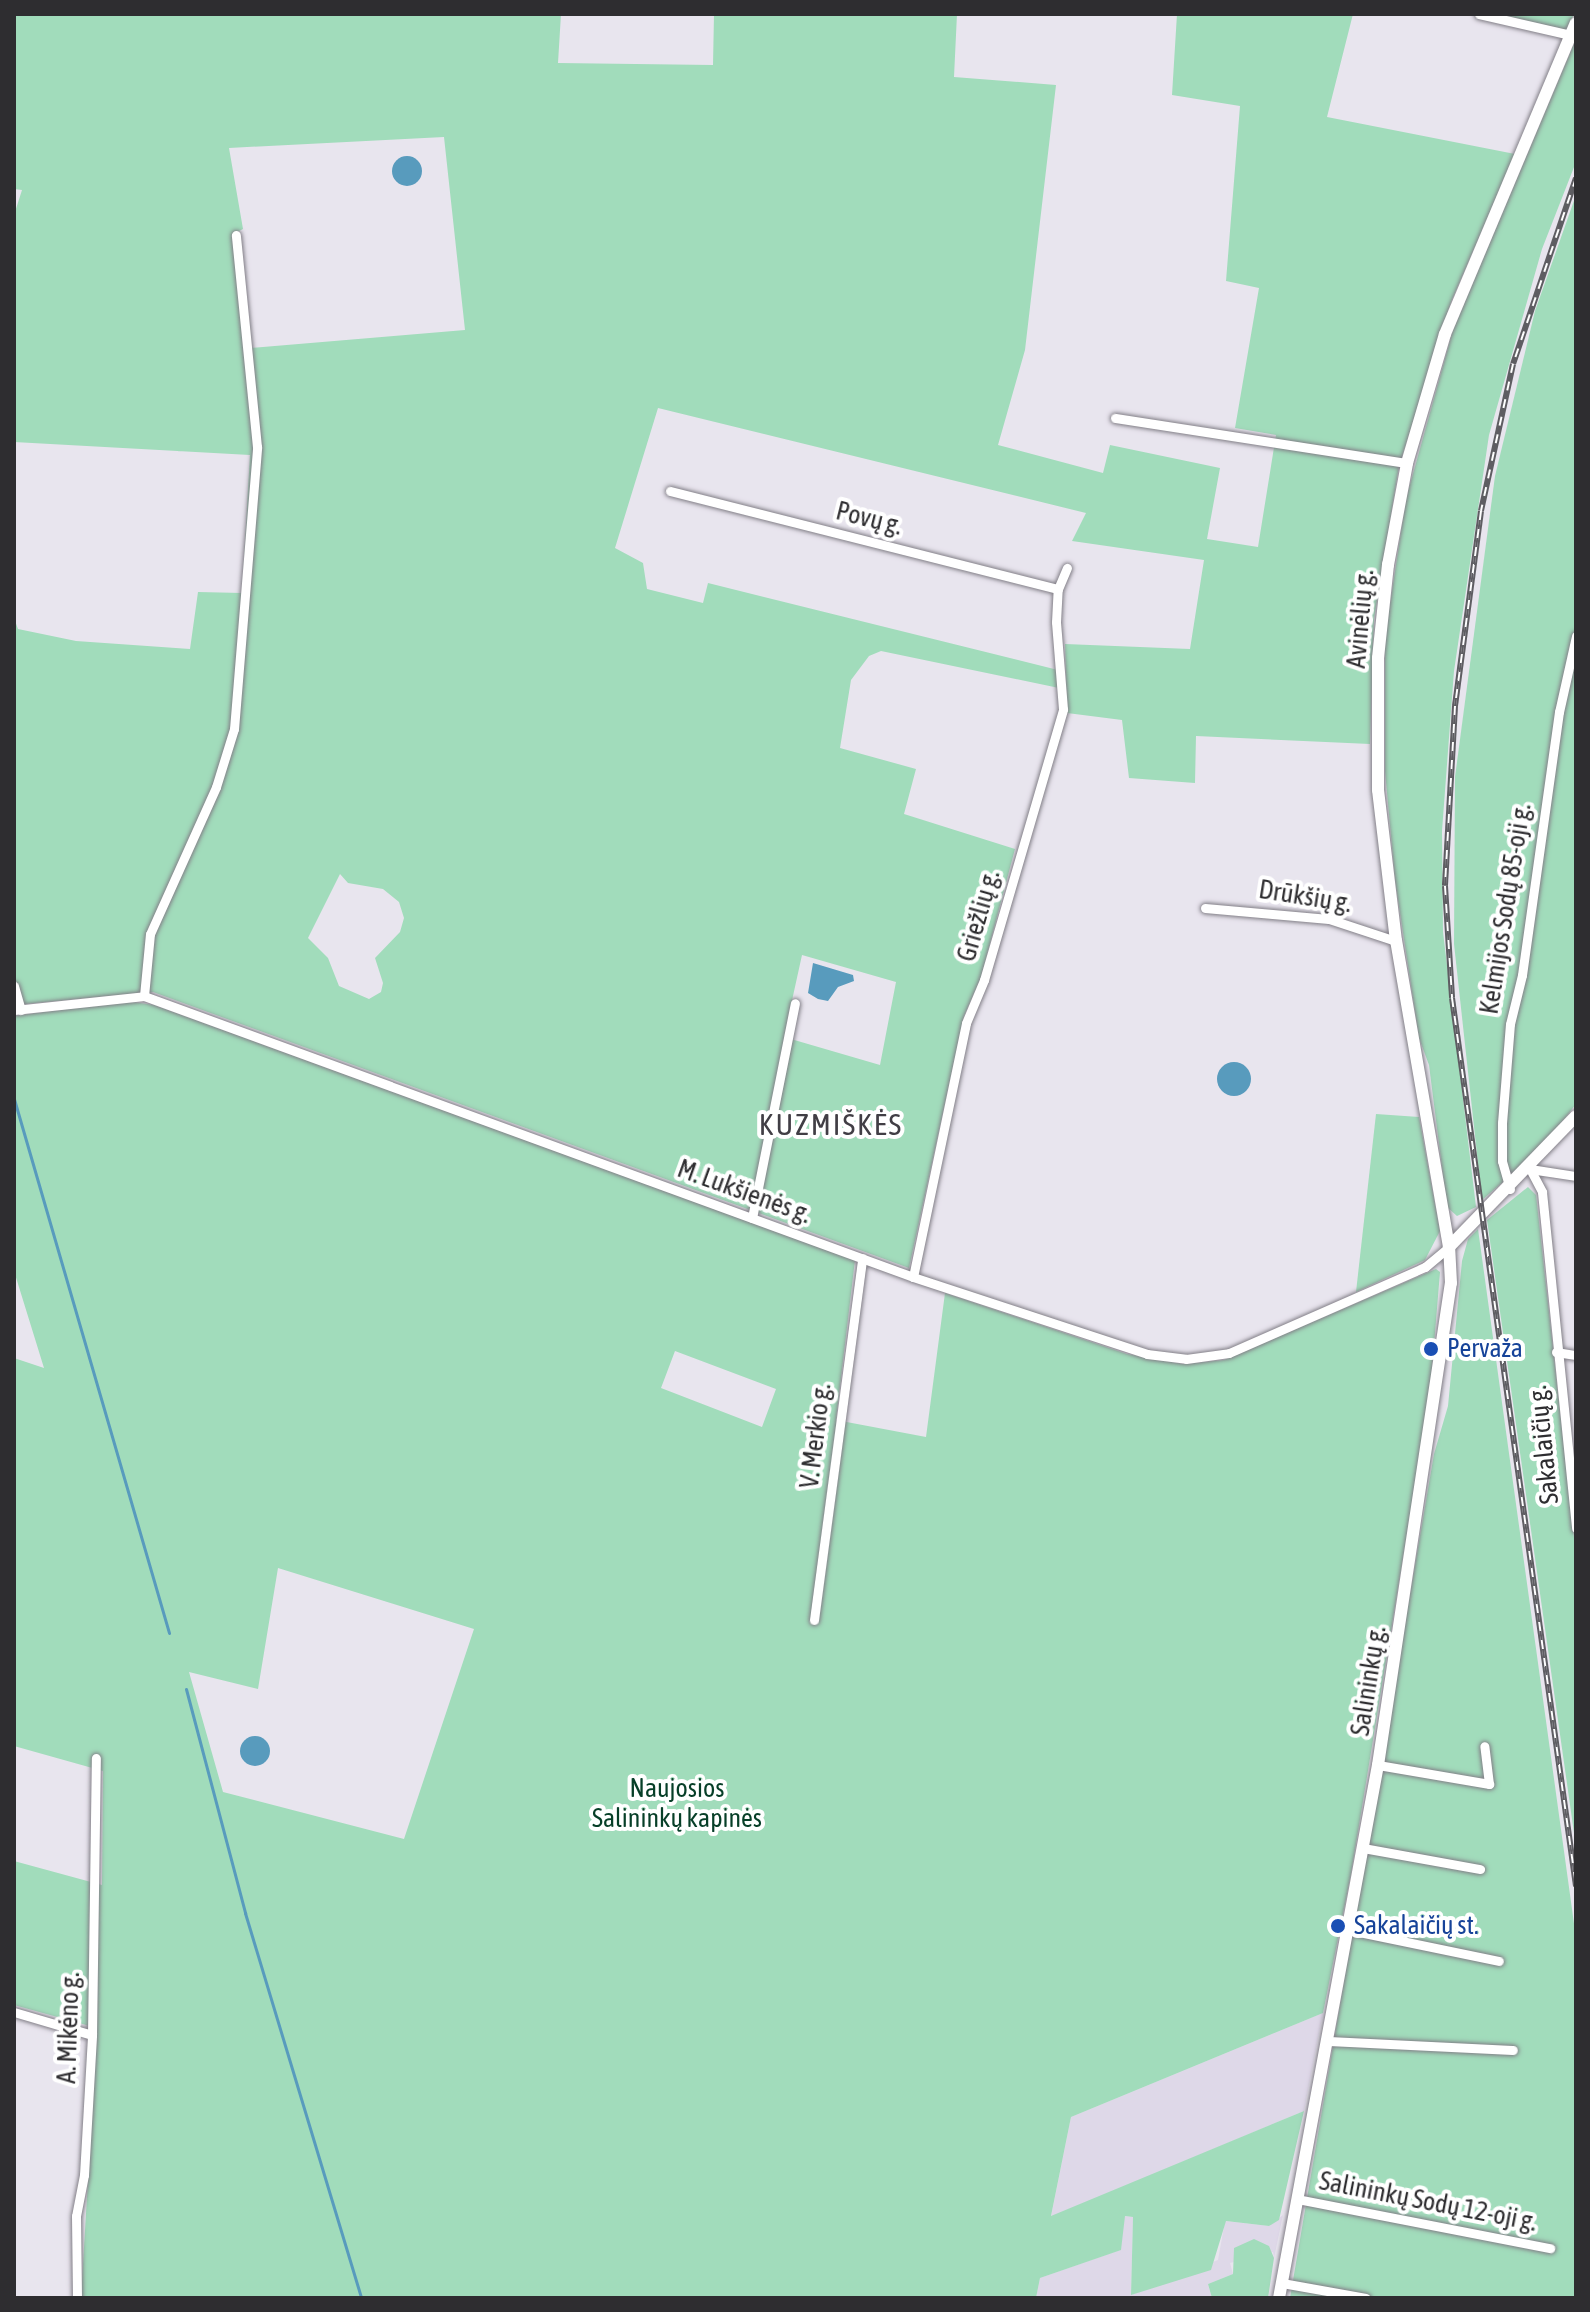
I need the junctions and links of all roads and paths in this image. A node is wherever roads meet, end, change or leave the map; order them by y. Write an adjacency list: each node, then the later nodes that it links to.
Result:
1 (1479, 14): 2 (street)
2 (1574, 29): 5 (main road, Avinėlių g.)
3 (236, 235): 13 (street)
4 (1115, 418): 5 (street)
5 (1407, 463): 11 (main road, Avinėlių g.)
6 (670, 491): 8 (street, Povų g.)
7 (1067, 568): 8 (street, Griežlių g.)
8 (1058, 589): 23 (street, Griežlių g.)
9 (1576, 636): 19 (street, Kelmijos Sodų 85-oji g.)
10 (1205, 908): 11 (street, Drūkšių g.)
11 (1396, 941): 21 (main road, Avinėlių g.)
12 (14, 986): 15 (street)
13 (144, 996): 15 (street, M. Lukšienės g.); 20 (street, M. Lukšienės g.)
14 (795, 1003): 20 (street)
15 (18, 1010)
16 (1576, 1116): 17 (main road)
17 (1530, 1169): 18 (street); 19 (main road); 24 (street, Sakalaičių g.)
18 (1576, 1176)
19 (1510, 1189): 21 (main road)
20 (752, 1218): 22 (street, M. Lukšienės g.)
21 (1449, 1247): 23 (street, M. Lukšienės g.); 31 (main road, Salininkų g.)
22 (862, 1258): 23 (street, M. Lukšienės g.); 28 (street, V. Merkio g.)
23 (913, 1277)
24 (1556, 1352): 25 (street); 26 (street, Sakalaičių g.)
25 (1576, 1355)
26 (1574, 1505): 27 (street, Sakalaičių g.)
27 (1576, 1528)
28 (814, 1620)
29 (1484, 1746): 31 (street)
30 (96, 1758): 37 (street, A. Mikėno g.)
31 (1378, 1765): 32 (main road, Salininkų g.)
32 (1363, 1848): 33 (street); 34 (main road, Salininkų g.)
33 (1480, 1869)
34 (1349, 1930): 35 (street); 38 (main road, Salininkų g.)
35 (1499, 1961)
36 (14, 2012): 37 (street)
37 (92, 2035): 43 (street, A. Mikėno g.)
38 (1328, 2041): 39 (street); 40 (main road, Salininkų g.)
39 (1513, 2050)
40 (1297, 2199): 41 (street, Salininkų Sodų 12-oji g.); 42 (main road, Salininkų g.)
41 (1550, 2248)
42 (1282, 2283): 44 (main road, Salininkų g.); 45 (street)
43 (77, 2298)
44 (1279, 2298)
45 (1366, 2298)

